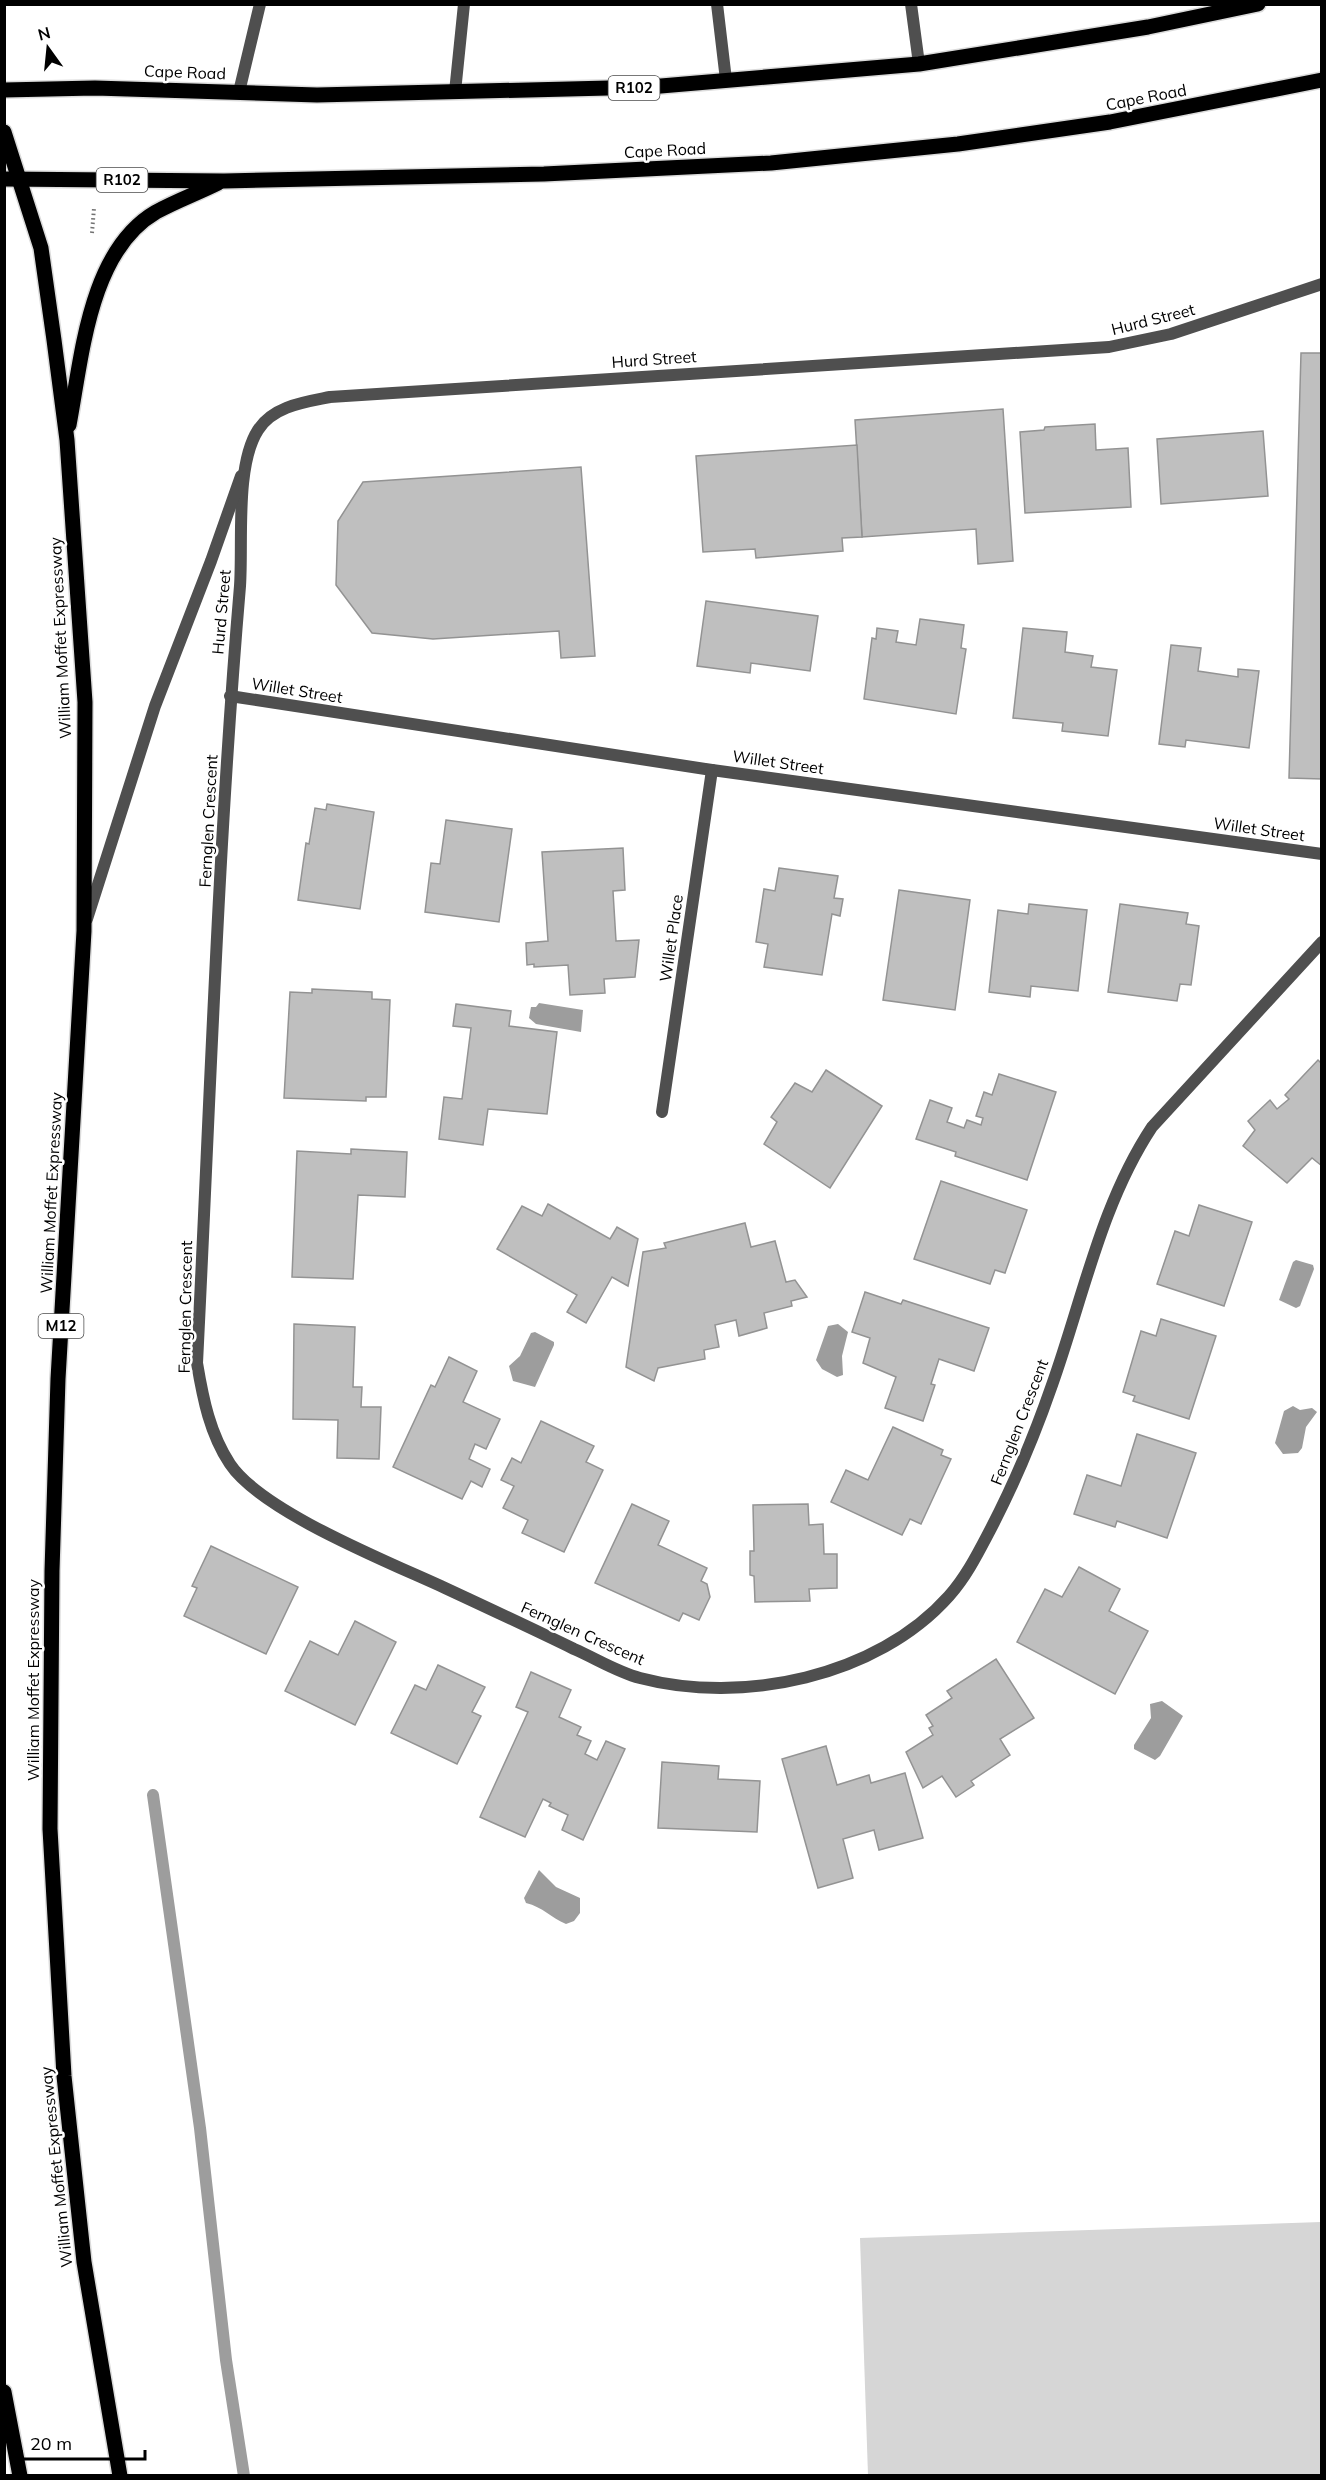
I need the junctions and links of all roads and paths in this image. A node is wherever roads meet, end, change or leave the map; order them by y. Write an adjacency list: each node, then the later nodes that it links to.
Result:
1 (260, 4): 10 (street)
2 (464, 4): 11 (street)
3 (717, 4): 8 (street)
4 (911, 4): 6 (street)
5 (1258, 4): 6 (main road, Cape Road / R102)
6 (919, 64): 8 (main road, Cape Road / R102)
7 (1322, 80): 14 (main road, Cape Road / R102)
8 (726, 81): 11 (main road, Cape Road / R102)
9 (4, 90): 10 (main road, Cape Road / R102)
10 (239, 92): 11 (main road, Cape Road / R102)
11 (455, 92)
12 (4, 132): 13 (main road, William Moffet Expressway / M12)
13 (12, 178): 14 (main road, Cape Road / R102); 16 (main road, William Moffet Expressway / M12)
14 (224, 181): 16 (main road)
15 (1322, 284): 17 (street, Hurd Street)
16 (67, 440): 21 (main road, William Moffet Expressway / M12)
17 (245, 464): 18 (street, Hurd Street); 21 (street)
18 (231, 696): 19 (street, Willet Street); 22 (street, Fernglen Crescent)
19 (712, 770): 20 (street, Willet Street); 23 (street, Willet Place)
20 (1322, 854)
21 (84, 931): 26 (main road, William Moffet Expressway / M12)
22 (1322, 942)
23 (662, 1112)
24 (4, 2392): 25 (main road)
25 (20, 2475)
26 (120, 2475)

